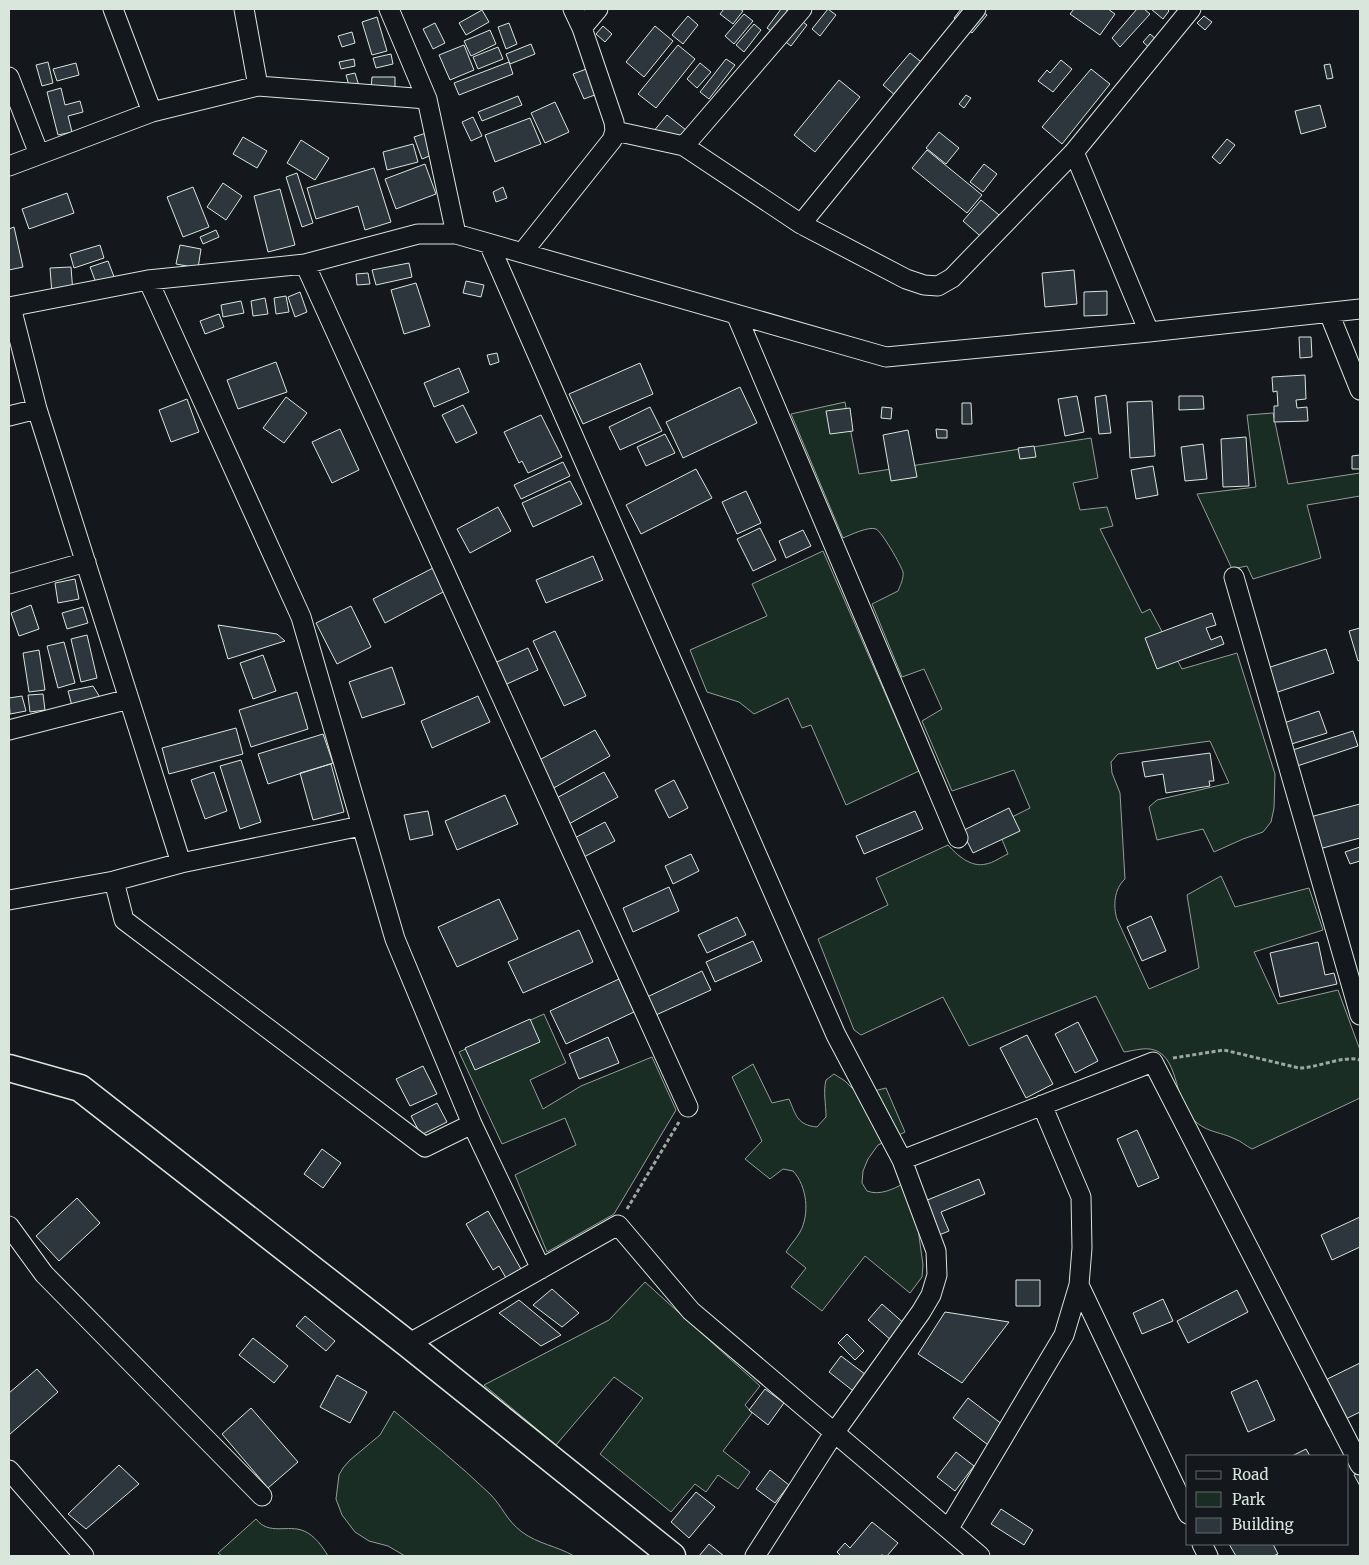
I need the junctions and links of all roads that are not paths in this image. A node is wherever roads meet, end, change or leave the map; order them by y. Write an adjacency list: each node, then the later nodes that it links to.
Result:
1 (113, 9): 13 (street)
2 (244, 9): 11 (street)
3 (389, 9): 12 (street)
4 (573, 9): 9 (street)
5 (598, 9): 9 (street)
6 (802, 9): 15 (street)
7 (976, 9): 19 (street)
8 (1191, 9): 16 (street)
9 (582, 28): 14 (street)
10 (9, 77): 17 (street)
11 (258, 86): 12 (street); 13 (street)
12 (427, 99): 20 (street)
13 (152, 112): 17 (street)
14 (615, 131): 15 (street); 22 (street)
15 (684, 146): 19 (street)
16 (1074, 152): 19 (street); 29 (street)
17 (39, 154): 18 (street)
18 (9, 166)
19 (801, 224)
20 (456, 234): 21 (street); 23 (street)
21 (489, 244): 22 (street); 48 (street)
22 (522, 253): 28 (street)
23 (305, 264): 24 (street); 46 (street)
24 (148, 280): 25 (street); 38 (street)
25 (10, 307): 31 (street)
26 (1360, 309): 27 (street)
27 (1329, 313): 29 (street); 30 (street)
28 (736, 314): 29 (street); 39 (street)
29 (1149, 332)
30 (1360, 390)
31 (37, 409): 32 (street); 33 (street)
32 (9, 416)
33 (86, 562): 35 (street); 36 (street)
34 (1234, 577): 43 (street)
35 (9, 584)
36 (129, 699): 37 (street); 40 (street)
37 (9, 730)
38 (362, 826): 40 (street); 47 (street)
39 (958, 838)
40 (181, 863): 41 (street)
41 (114, 881): 42 (street); 47 (street)
42 (9, 900)
43 (1360, 1015)
44 (9, 1068): 52 (street)
45 (1042, 1105): 48 (street); 51 (street); 54 (street)
46 (688, 1107)
47 (472, 1124): 50 (street)
48 (902, 1160): 53 (street)
49 (11, 1236): 56 (street)
50 (541, 1269): 52 (street); 53 (street)
51 (1079, 1285): 57 (street); 58 (street)
52 (408, 1344): 60 (street)
53 (834, 1434): 58 (street); 61 (street)
54 (1360, 1465)
55 (9, 1470): 59 (street)
56 (262, 1496)
57 (1186, 1510)
58 (949, 1528): 62 (street)
59 (84, 1556)
60 (672, 1556)
61 (756, 1556)
62 (980, 1556)

